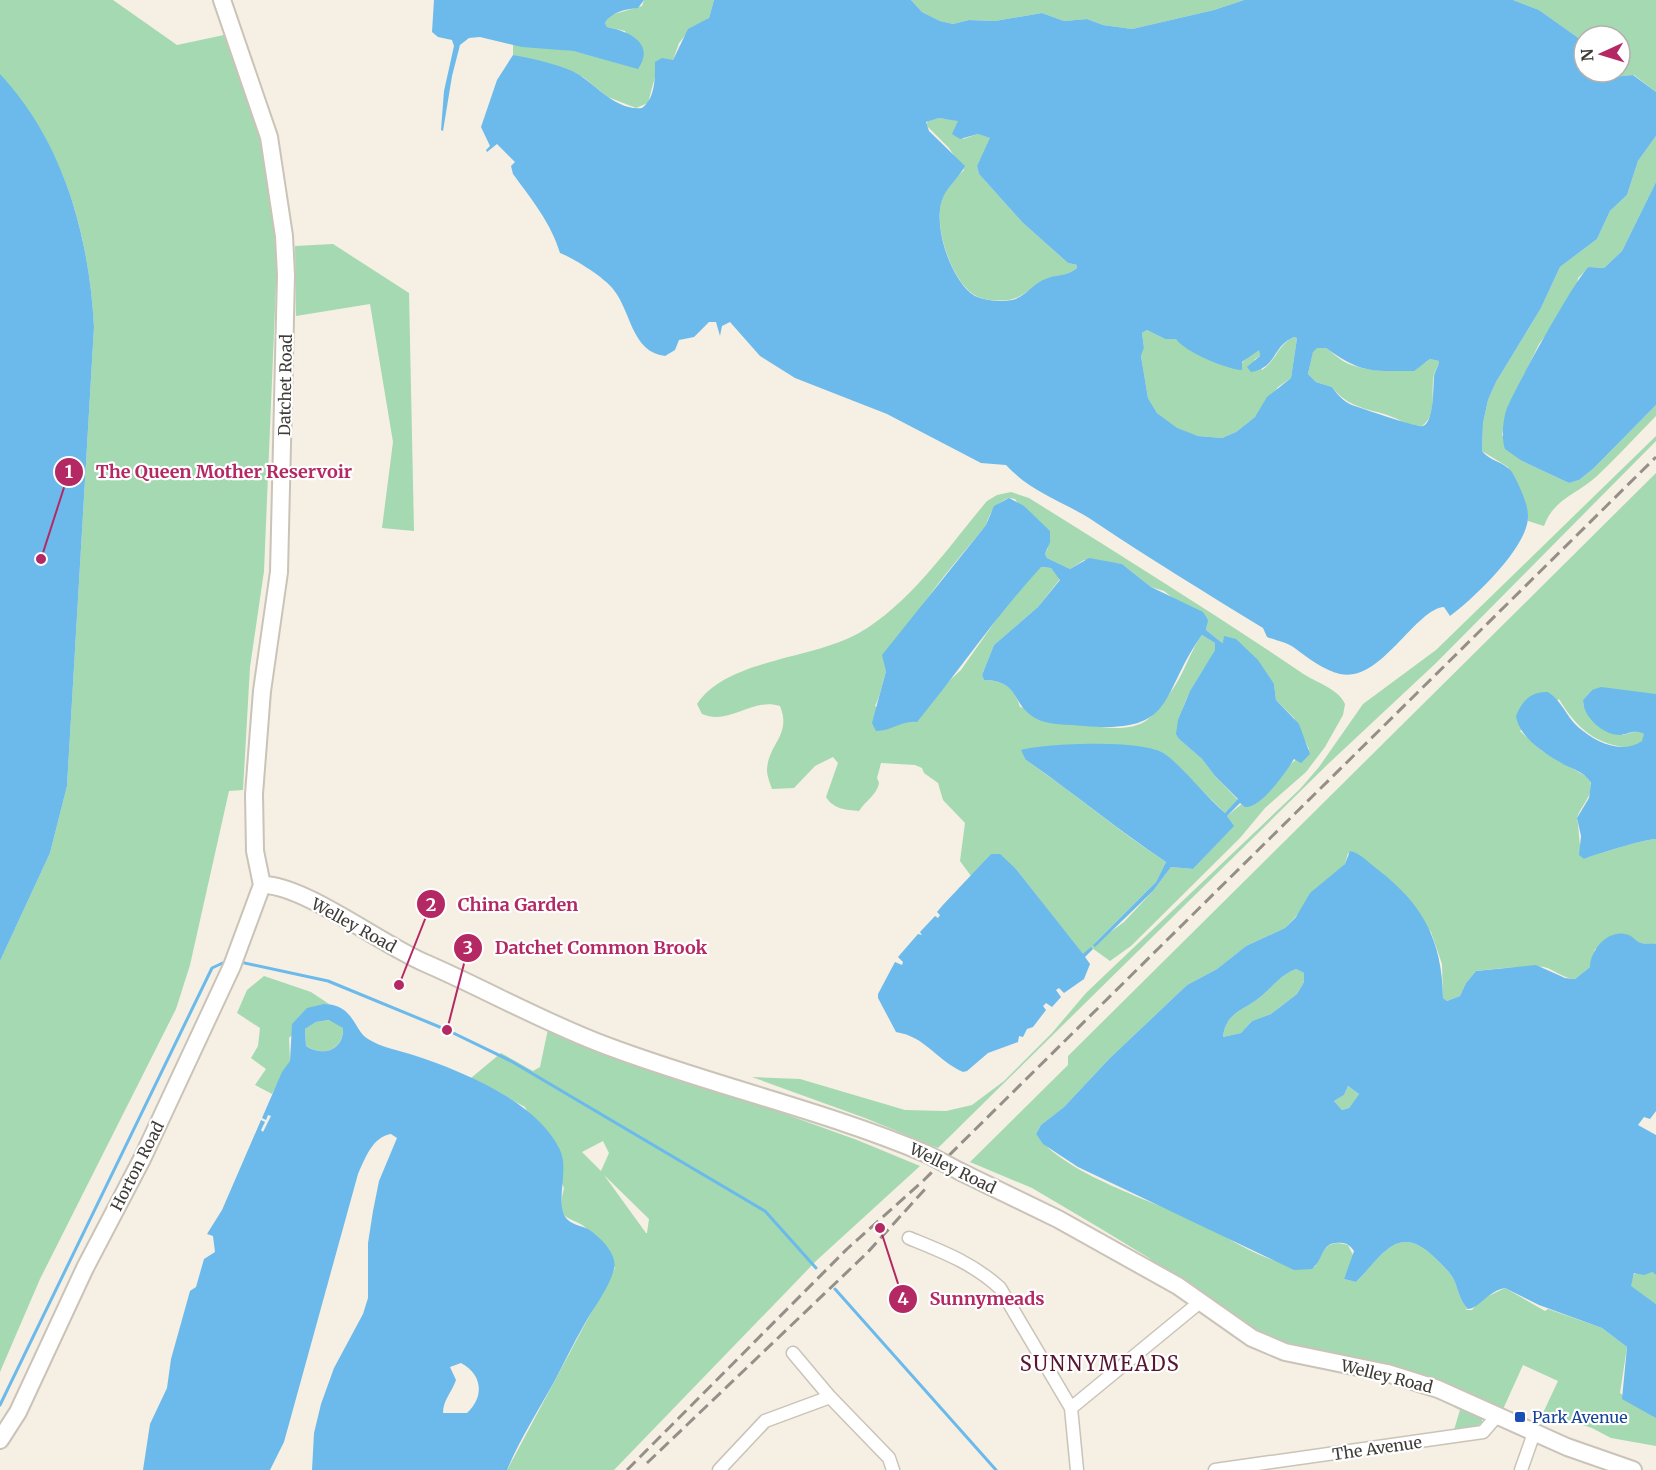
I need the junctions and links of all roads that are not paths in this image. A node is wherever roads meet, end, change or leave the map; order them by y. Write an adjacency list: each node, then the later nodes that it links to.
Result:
1 (222, 0): 2 (main road, Datchet Road)
2 (262, 885): 4 (main road, Welley Road, bridge); 10 (main road, Horton Road)
3 (909, 1238): 7 (street)
4 (1200, 1302): 7 (street); 8 (main road, Welley Road)
5 (793, 1353): 6 (street)
6 (830, 1397): 11 (street); 12 (street)
7 (1071, 1408): 13 (street)
8 (1496, 1417): 9 (main road, Welley Road); 14 (street, The Avenue)
9 (1534, 1433): 15 (street); 16 (main road, Welley Road)
10 (0, 1440)
11 (719, 1470)
12 (893, 1470)
13 (1077, 1470)
14 (1215, 1470)
15 (1521, 1470)
16 (1633, 1470)

